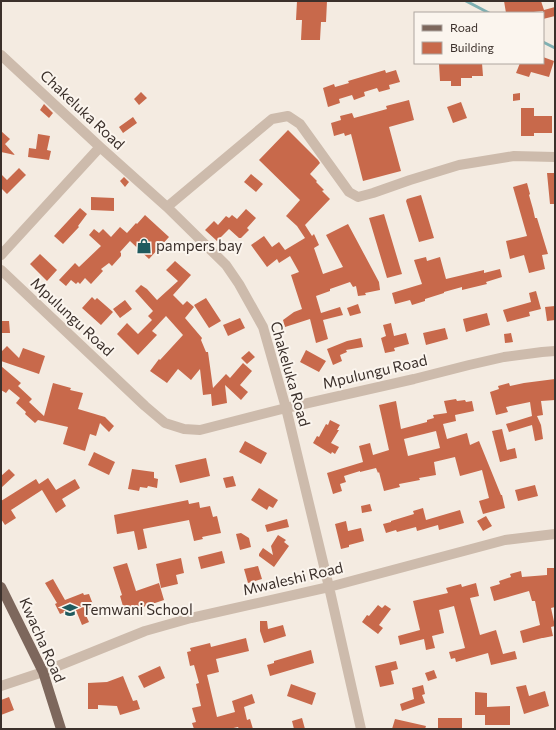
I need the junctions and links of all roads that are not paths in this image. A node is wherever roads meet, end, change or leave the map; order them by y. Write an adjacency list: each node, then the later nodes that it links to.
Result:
1 (1, 55): 2 (street, Chakeluka Road)
2 (100, 147): 4 (street, Chakeluka Road); 5 (street)
3 (555, 157): 4 (street)
4 (167, 207): 8 (street, Chakeluka Road)
5 (1, 255)
6 (1, 270): 8 (street, Mpulungu Road)
7 (555, 351): 8 (street, Mpulungu Road)
8 (286, 408): 11 (street, Chakeluka Road)
9 (555, 534): 11 (street, Mwaleshi Road)
10 (1, 587): 12 (main road, Kwacha Road)
11 (328, 587): 12 (street, Mwaleshi Road); 15 (street, Chakeluka Road)
12 (43, 672): 13 (street, Mwaleshi Road); 14 (main road, Kwacha Road)
13 (1, 686)
14 (61, 729)
15 (360, 729)

